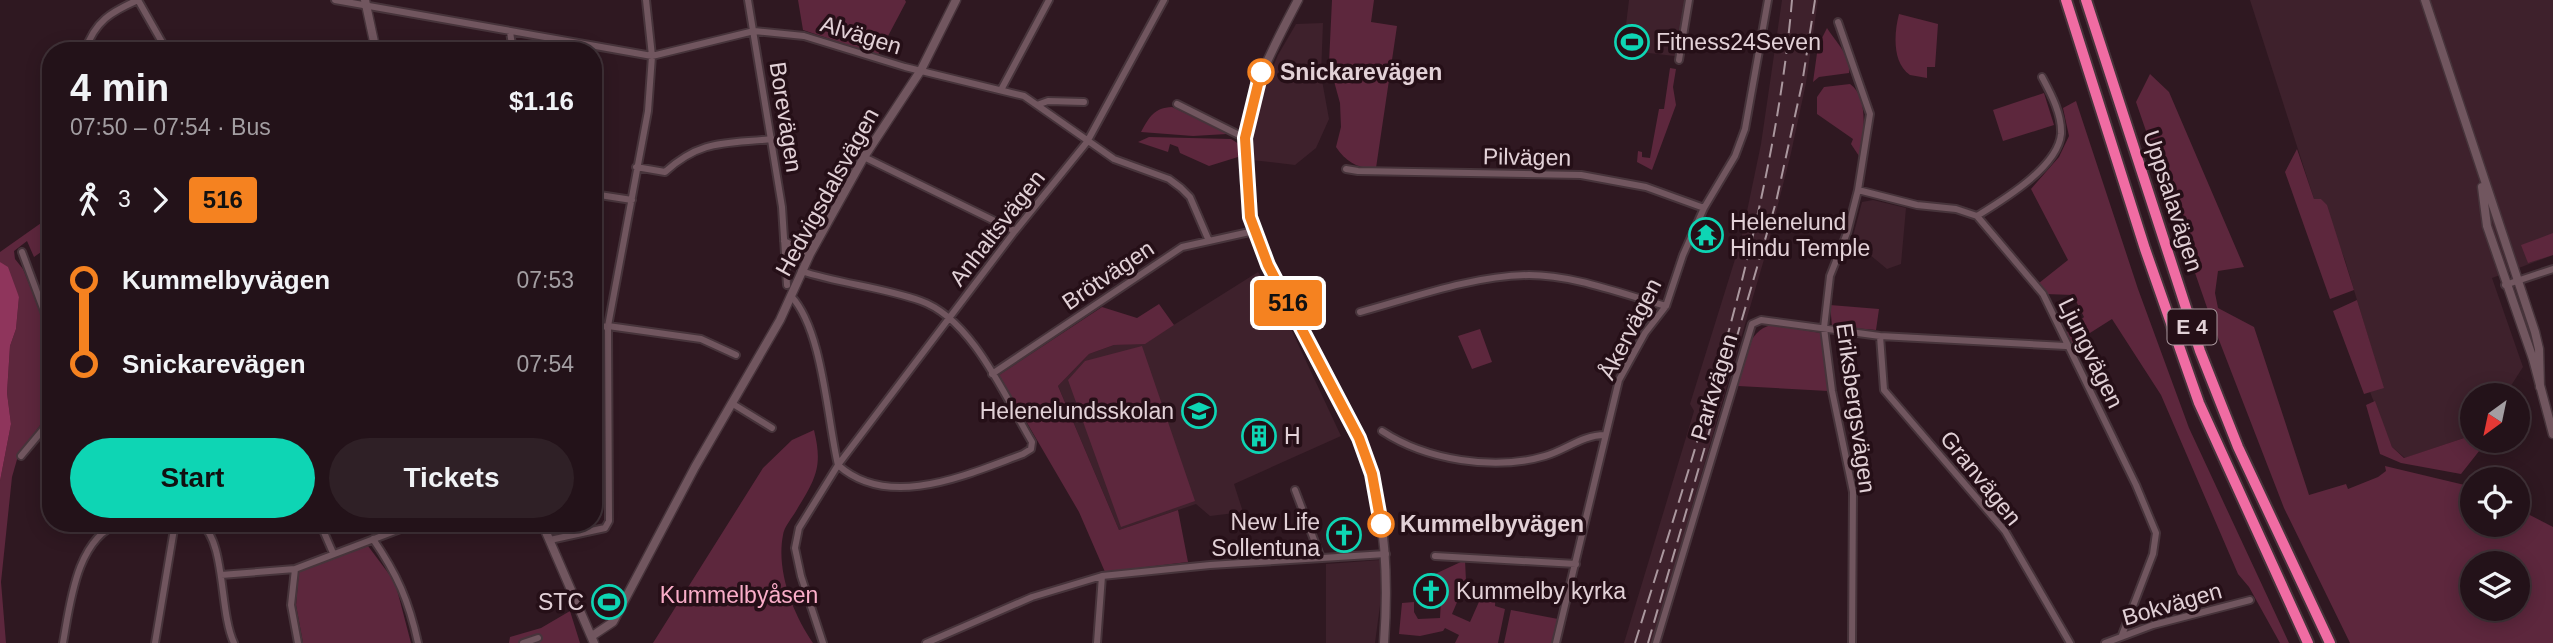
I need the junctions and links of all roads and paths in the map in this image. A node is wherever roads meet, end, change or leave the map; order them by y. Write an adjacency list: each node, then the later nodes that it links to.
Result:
1 (138, 0): 18 (street); 19 (street)
2 (335, 0): 14 (street, Alvägen)
3 (646, 0): 24 (street)
4 (748, 0): 16 (street, Borevägen)
5 (956, 0): 26 (street, Hedvigsdalsvägen)
6 (1049, 0): 28 (street)
7 (1164, 0): 34 (street, Anhaltsvägen)
8 (1298, 0): 32 (street)
9 (1689, 0): 25 (street)
10 (1768, 0): 42 (street, Åkervägen)
11 (2066, 0): 114 (highway, Uppsalavägen / E 4)
12 (2086, 0): 115 (highway, Uppsalavägen / E 4)
13 (2425, 0): 38 (street)
14 (365, 2): 17 (street, Alvägen); 20 (street)
15 (1838, 22): 39 (street, Eriksbergsvägen)
16 (754, 31): 24 (street, Alvägen); 26 (street, Alvägen); 33 (street, Borevägen)
17 (510, 32): 21 (street); 22 (street, Alvägen)
18 (88, 42)
19 (162, 42)
20 (374, 42)
21 (512, 42)
22 (569, 42)
23 (602, 48): 24 (street, Alvägen)
24 (652, 56): 36 (street)
25 (1679, 60)
26 (920, 70): 28 (street, Alvägen); 35 (street, Hedvigsdalsvägen)
27 (2042, 77): 43 (street)
28 (1001, 90): 31 (street, Alvägen)
29 (1084, 102): 31 (street, Alvägen)
30 (1177, 104): 32 (street)
31 (1037, 105): 34 (street)
32 (1245, 138): 45 (street)
33 (772, 139): 36 (street); 46 (street, Borevägen)
34 (1087, 142): 44 (street, Anhaltsvägen); 47 (street)
35 (864, 157): 44 (street); 49 (street, Hedvigsdalsvägen)
36 (636, 167): 41 (street)
37 (1346, 169): 42 (street, Pilvägen)
38 (2480, 174): 52 (street); 54 (street)
39 (1858, 190): 43 (street); 62 (street, Eriksbergsvägen)
40 (602, 195): 41 (street)
41 (632, 200): 60 (street)
42 (1704, 208): 57 (street, Åkervägen)
43 (1977, 216): 64 (street, Ljungvägen)
44 (1015, 231): 59 (street, Anhaltsvägen)
45 (1254, 231): 47 (street, Brötvägen); 88 (street)
46 (784, 241): 49 (street); 53 (street, Borevägen)
47 (1209, 241): 66 (street, Brötvägen)
48 (22, 252): 56 (street)
49 (810, 254): 51 (street, Hedvigsdalsvägen)
50 (2553, 269): 52 (street)
51 (801, 271): 55 (street, Hedvigsdalsvägen); 59 (street)
52 (2518, 281): 54 (street); 67 (street)
53 (787, 285)
54 (2505, 285): 67 (street)
55 (792, 296): 68 (street, Hedvigsdalsvägen); 75 (street)
56 (42, 306)
57 (1666, 306): 58 (street); 73 (street, Åkervägen)
58 (1360, 312)
59 (951, 318): 66 (street); 75 (street, Anhaltsvägen)
60 (608, 326): 61 (street); 65 (street); 77 (street)
61 (602, 327)
62 (1824, 328): 63 (street, Parkvägen); 110 (street, Parkvägen); 111 (street, Eriksbergsvägen)
63 (1880, 336): 64 (street, Parkvägen); 112 (street, Granvägen)
64 (2066, 346): 96 (street, Ljungvägen)
65 (736, 355)
66 (992, 374): 75 (street)
67 (2540, 387): 72 (street)
68 (733, 404): 69 (street); 98 (street, Hedvigsdalsvägen)
69 (772, 428)
70 (1382, 430): 73 (street)
71 (42, 431): 74 (street)
72 (2553, 434)
73 (1605, 435): 91 (street, Åkervägen)
74 (21, 456)
75 (838, 465): 105 (street, Anhaltsvägen)
76 (1295, 490): 90 (street)
77 (602, 529)
78 (105, 532): 99 (street)
79 (173, 532): 100 (street)
80 (206, 532): 93 (street)
81 (324, 532): 87 (street)
82 (393, 532): 85 (street)
83 (546, 532): 86 (street)
84 (587, 532): 86 (street)
85 (373, 540): 87 (street); 103 (street)
86 (550, 540): 98 (street)
87 (333, 553): 92 (street)
88 (1386, 554): 90 (street); 108 (street)
89 (1435, 556): 91 (street)
90 (1321, 558): 94 (street)
91 (1576, 564): 109 (street, Åkervägen)
92 (295, 569): 93 (street); 102 (street)
93 (221, 575): 101 (street)
94 (1102, 576): 106 (street); 107 (street)
95 (2250, 600): 96 (street, Bokvägen)
96 (2122, 635): 113 (street, Bokvägen)
97 (538, 638): 104 (street)
98 (593, 640)
99 (63, 643)
100 (155, 643)
101 (234, 643)
102 (298, 643)
103 (418, 643)
104 (523, 643)
105 (823, 643)
106 (926, 643)
107 (1097, 643)
108 (1384, 643)
109 (1556, 643)
110 (1656, 643)
111 (1852, 643)
112 (2070, 643)
113 (2105, 643)
114 (2308, 643)
115 (2330, 643)

